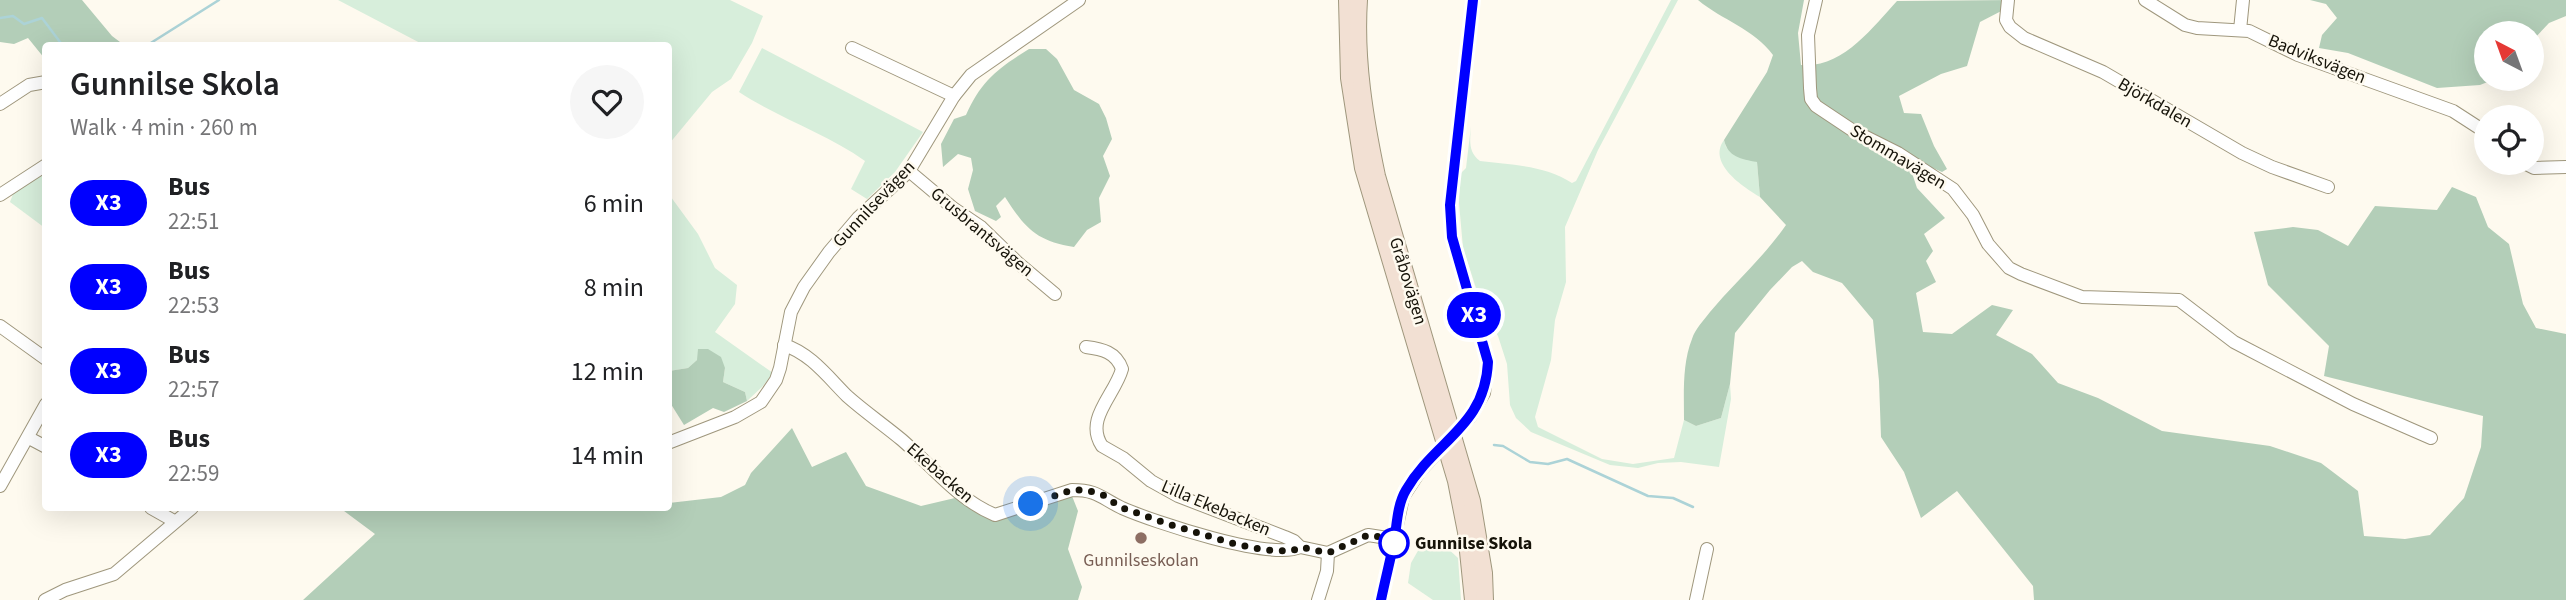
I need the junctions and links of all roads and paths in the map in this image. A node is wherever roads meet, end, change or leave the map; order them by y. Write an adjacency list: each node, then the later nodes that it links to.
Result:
1 (1347, 0): 43 (main road, Gråbovägen)
2 (1359, 0): 44 (main road, Gråbovägen)
3 (1473, 0): 36 (street, bridge)
4 (1816, 0): 28 (street, Stommavägen)
5 (2008, 0): 19 (street, Björkdalen)
6 (2145, 0): 9 (street, Badviksvägen)
7 (2243, 0): 9 (street)
8 (1076, 1): 12 (street, Gunnilsevägen)
9 (2240, 30): 14 (street, Badviksvägen)
10 (852, 47): 12 (street)
11 (42, 81): 13 (street)
12 (954, 96): 18 (street, Gunnilsevägen)
13 (0, 104)
14 (2474, 124)
15 (2566, 167): 17 (street)
16 (42, 168): 20 (street)
17 (2544, 168)
18 (909, 171): 21 (street, Grusbrantsvägen); 23 (street, Gunnilsevägen)
19 (2328, 187)
20 (0, 195)
21 (1055, 294)
22 (0, 326): 25 (street)
23 (785, 345): 29 (street, Gunnilsevägen); 32 (street, Ekebacken)
24 (1086, 348): 37 (street, Lilla Ekebacken)
25 (42, 356)
26 (42, 412): 27 (street)
27 (29, 438): 30 (street); 31 (street)
28 (2431, 438)
29 (672, 441)
30 (42, 445)
31 (0, 486)
32 (1120, 507): 37 (street, Lilla Ekebacken)
33 (157, 511): 35 (street)
34 (188, 511): 35 (street)
35 (174, 521): 40 (street)
36 (1394, 539): 39 (street); 42 (street)
37 (1300, 547): 39 (street, Lilla Ekebacken)
38 (1707, 549): 45 (street)
39 (1328, 553): 41 (street)
40 (45, 600)
41 (1318, 600)
42 (1381, 600)
43 (1474, 600)
44 (1485, 600)
45 (1696, 600)

